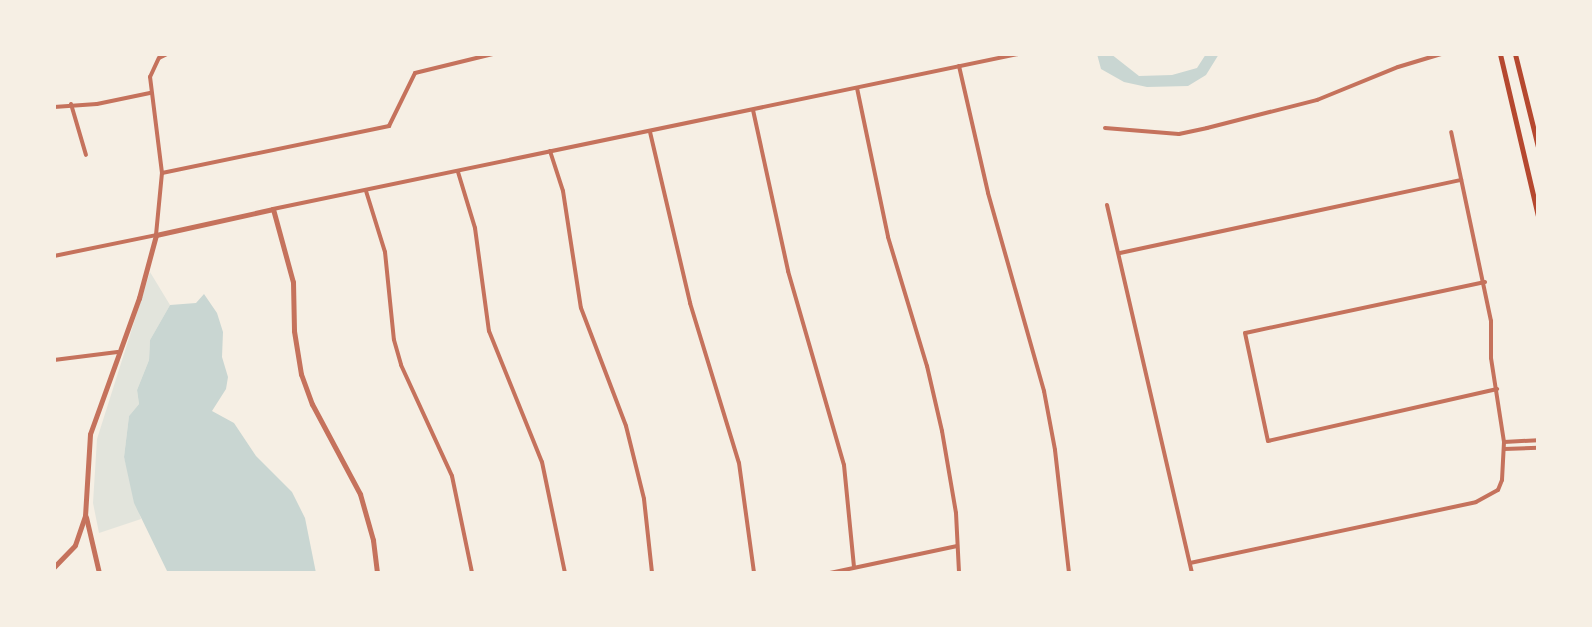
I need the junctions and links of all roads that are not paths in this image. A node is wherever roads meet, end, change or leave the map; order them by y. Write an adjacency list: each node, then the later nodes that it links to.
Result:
1 (167, 54): 10 (street)
2 (493, 54): 7 (street)
3 (1018, 54): 8 (street)
4 (1441, 54): 14 (street)
5 (1500, 54): 26 (main road)
6 (1515, 54): 17 (main road)
7 (472, 56): 21 (street)
8 (959, 66): 9 (street); 51 (street)
9 (857, 88): 13 (street); 39 (street)
10 (151, 93): 11 (street); 21 (street)
11 (71, 104): 12 (street); 19 (street)
12 (54, 107)
13 (752, 110): 15 (street); 42 (street)
14 (1105, 128)
15 (650, 131): 18 (street); 48 (street)
16 (1451, 132): 22 (street)
17 (1538, 147)
18 (550, 151): 20 (street); 47 (street)
19 (86, 155)
20 (458, 172): 23 (street); 46 (street)
21 (162, 173): 27 (street)
22 (1461, 180): 28 (street); 30 (street)
23 (366, 191): 25 (street); 45 (street)
24 (1107, 205): 28 (street)
25 (273, 209): 27 (street); 44 (street)
26 (1538, 216)
27 (156, 235): 29 (street); 31 (street)
28 (1120, 253): 40 (street)
29 (54, 256)
30 (1485, 282): 33 (street); 33 (street)
31 (118, 352): 32 (street); 38 (street)
32 (54, 360)
33 (1497, 389): 35 (street)
34 (1538, 440): 35 (street)
35 (1504, 442): 37 (street)
36 (1538, 448): 37 (street)
37 (1504, 449): 40 (street)
38 (85, 516): 41 (street); 43 (street)
39 (957, 546): 42 (street); 50 (street)
40 (1190, 563): 52 (street)
41 (54, 567)
42 (854, 567): 49 (street)
43 (98, 572)
44 (377, 573)
45 (472, 573)
46 (565, 573)
47 (652, 573)
48 (754, 573)
49 (830, 573)
50 (959, 573)
51 (1069, 573)
52 (1192, 573)

